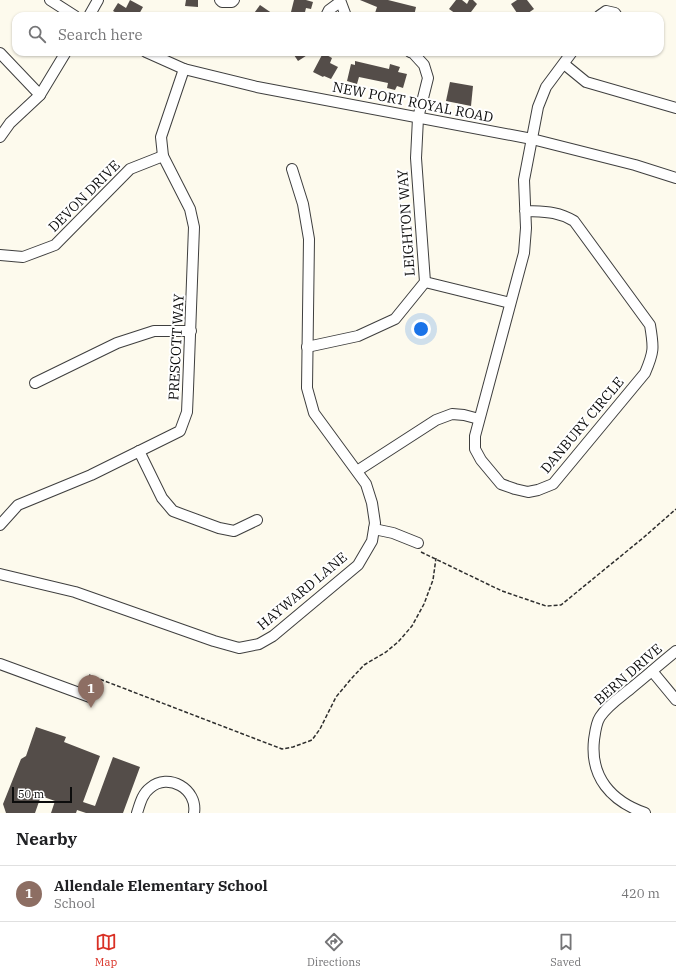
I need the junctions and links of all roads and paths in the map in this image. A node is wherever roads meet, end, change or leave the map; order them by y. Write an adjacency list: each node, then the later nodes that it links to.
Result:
1 (50, 0): 6 (street)
2 (98, 0): 7 (street)
3 (220, 0): 4 (street)
4 (234, 0)
5 (340, 1): 8 (street); 9 (street)
6 (69, 12)
7 (91, 12)
8 (328, 12)
9 (344, 12)
10 (0, 53): 17 (street)
11 (64, 56): 17 (street)
12 (155, 56): 16 (street, NEW PORT ROYAL ROAD)
13 (416, 56): 19 (street, LEIGHTON WAY)
14 (569, 56): 15 (street, DANBURY CIRCLE)
15 (564, 64): 18 (street); 21 (street, DANBURY CIRCLE)
16 (184, 69): 19 (street, NEW PORT ROYAL ROAD); 22 (street, PRESCOTT WAY)
17 (40, 95): 20 (street)
18 (676, 108)
19 (418, 118): 21 (street, NEW PORT ROYAL ROAD); 27 (street, LEIGHTON WAY)
20 (0, 137)
21 (532, 139): 24 (street, NEW PORT ROYAL ROAD); 25 (street, DANBURY CIRCLE)
22 (163, 156): 26 (street, DEVON DRIVE); 29 (street, PRESCOTT WAY)
23 (292, 168): 30 (street, HAYWARD LANE)
24 (676, 178)
25 (525, 212): 28 (street, DANBURY CIRCLE); 32 (street, DANBURY CIRCLE)
26 (0, 255)
27 (425, 282): 28 (street); 30 (street, LEIGHTON WAY)
28 (510, 303): 32 (street, DANBURY CIRCLE)
29 (191, 331): 31 (street); 33 (street, PRESCOTT WAY)
30 (307, 347): 34 (street, HAYWARD LANE)
31 (35, 383)
32 (479, 419): 34 (street)
33 (139, 451): 36 (street); 37 (street, PRESCOTT WAY)
34 (357, 471): 38 (street, HAYWARD LANE)
35 (676, 509): 40 (path)
36 (256, 520)
37 (0, 525)
38 (374, 530): 39 (street); 41 (street, HAYWARD LANE)
39 (418, 546): 40 (path)
40 (436, 558): 45 (path)
41 (0, 574)
42 (676, 651): 44 (street, BERN DRIVE)
43 (0, 664): 46 (street)
44 (652, 671): 47 (street); 50 (street, BERN DRIVE)
45 (89, 675)
46 (90, 697)
47 (676, 700)
48 (137, 813): 49 (street)
49 (194, 813)
50 (645, 813)

